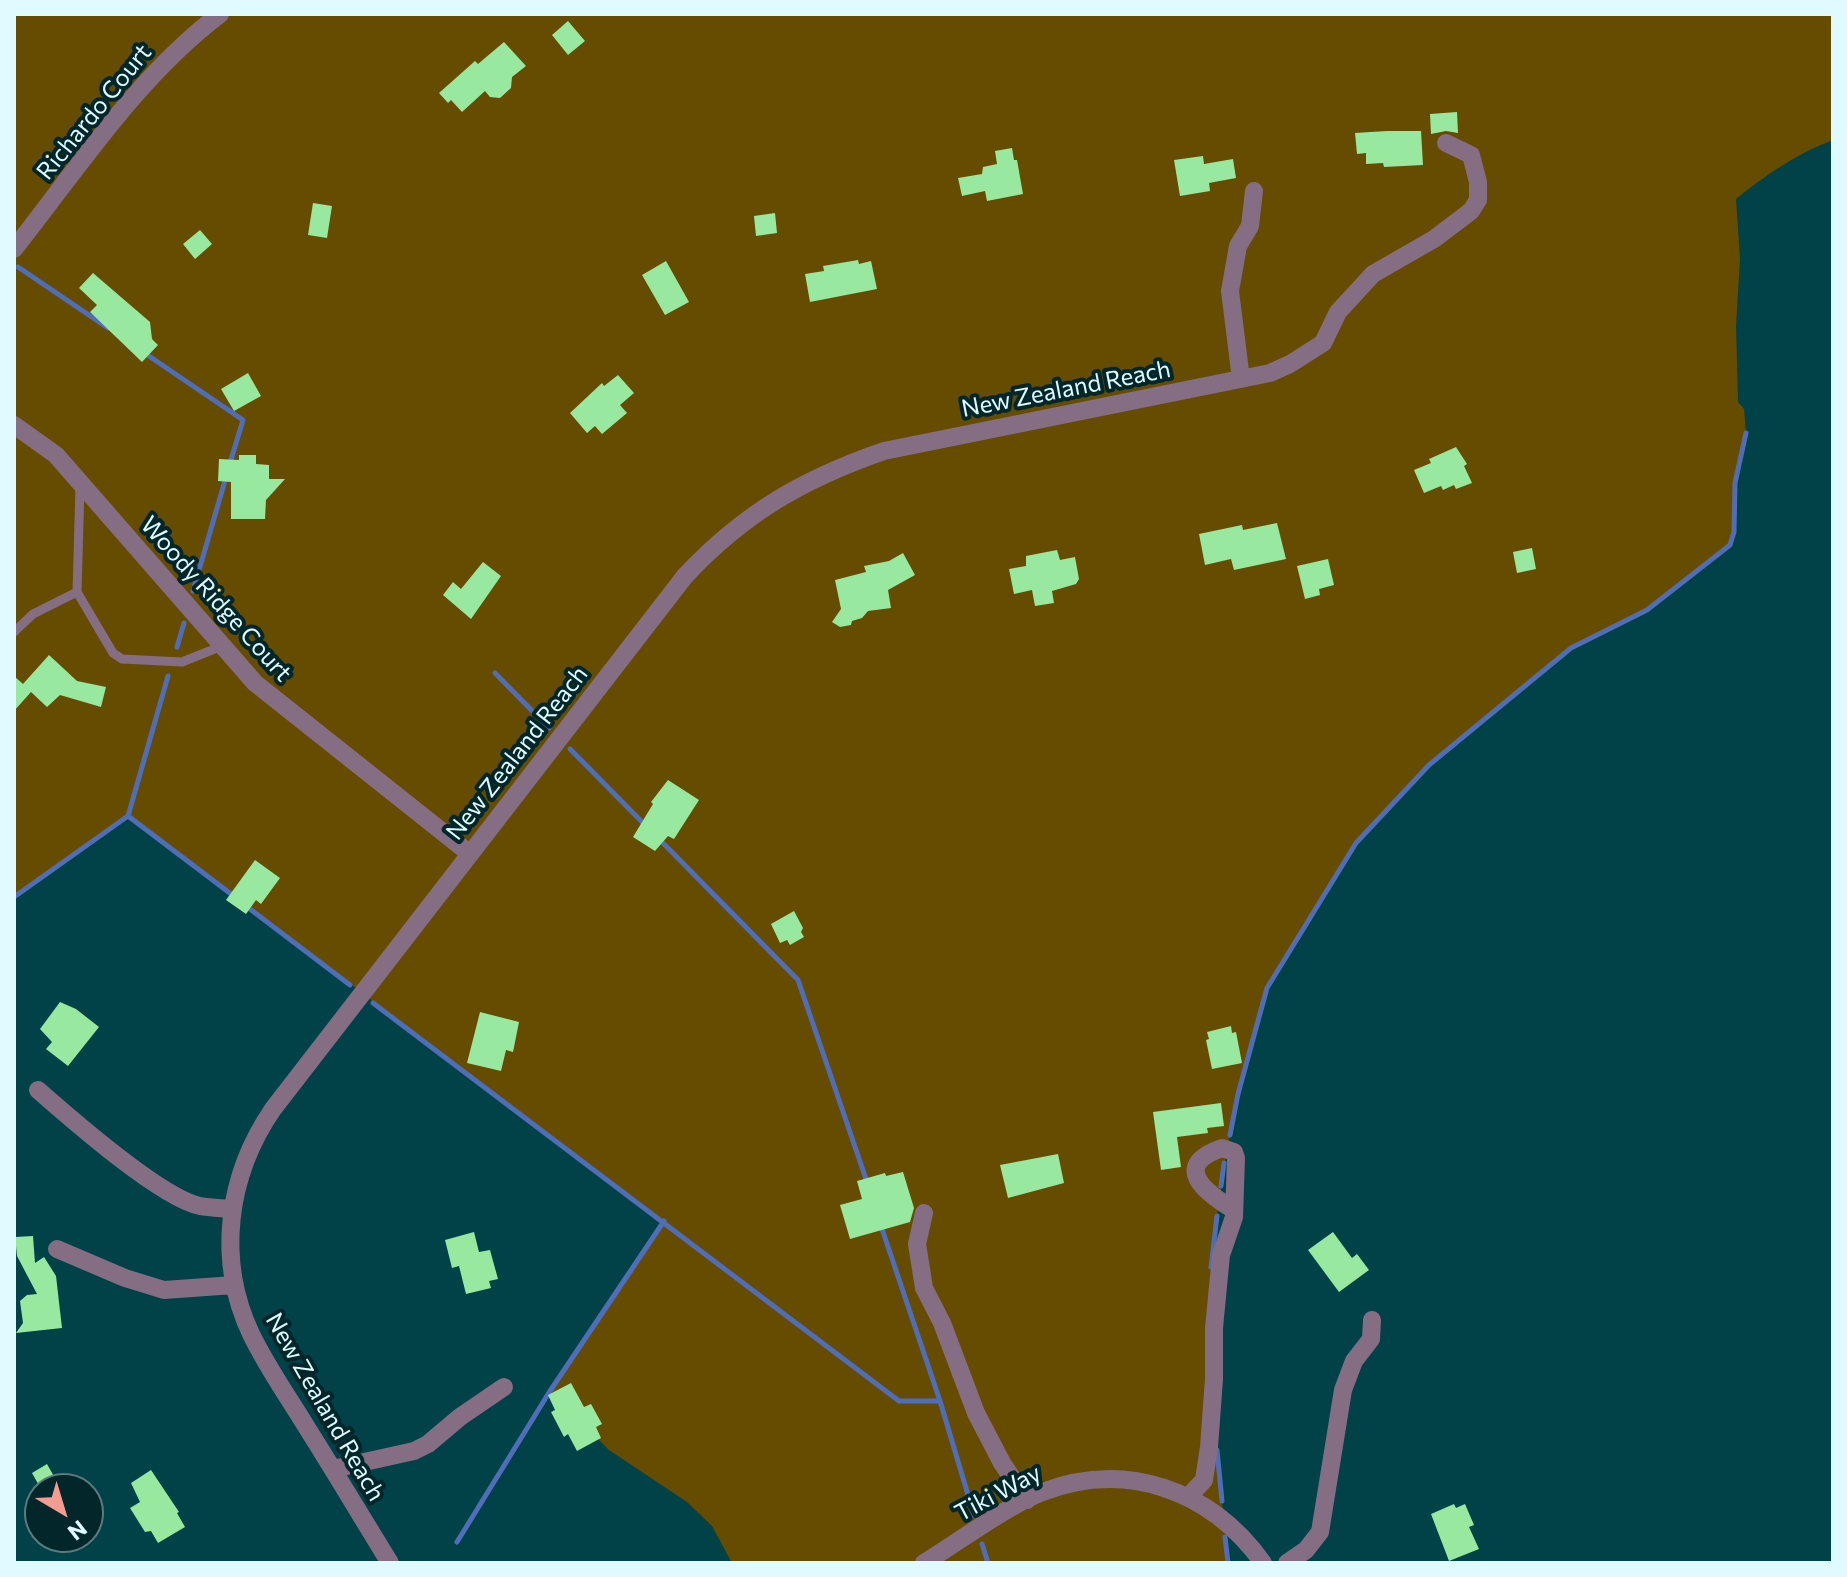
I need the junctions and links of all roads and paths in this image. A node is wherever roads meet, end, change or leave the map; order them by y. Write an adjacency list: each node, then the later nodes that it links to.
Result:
1 (220, 14): 4 (street, Richardo Court)
2 (1446, 143): 5 (street, New Zealand Reach)
3 (1254, 191): 5 (street)
4 (14, 249)
5 (1241, 379): 11 (street, New Zealand Reach)
6 (14, 425): 7 (street, Woody Ridge Court)
7 (80, 483): 8 (lane); 10 (street, Woody Ridge Court)
8 (77, 592): 9 (lane); 10 (lane)
9 (14, 632)
10 (222, 646): 11 (street, Woody Ridge Court)
11 (469, 853): 13 (street, New Zealand Reach)
12 (38, 1090): 13 (street)
13 (232, 1209): 17 (street, New Zealand Reach)
14 (1234, 1210): 21 (street)
15 (924, 1213): 22 (street)
16 (57, 1249): 17 (street)
17 (234, 1285): 20 (street, New Zealand Reach)
18 (1372, 1320): 26 (street)
19 (504, 1387): 20 (street)
20 (333, 1469): 23 (street, New Zealand Reach)
21 (1188, 1497): 22 (street, Tiki Way); 25 (street, Tiki Way)
22 (1027, 1500): 24 (street, Tiki Way)
23 (390, 1563)
24 (924, 1563)
25 (1263, 1563)
26 (1287, 1563)

